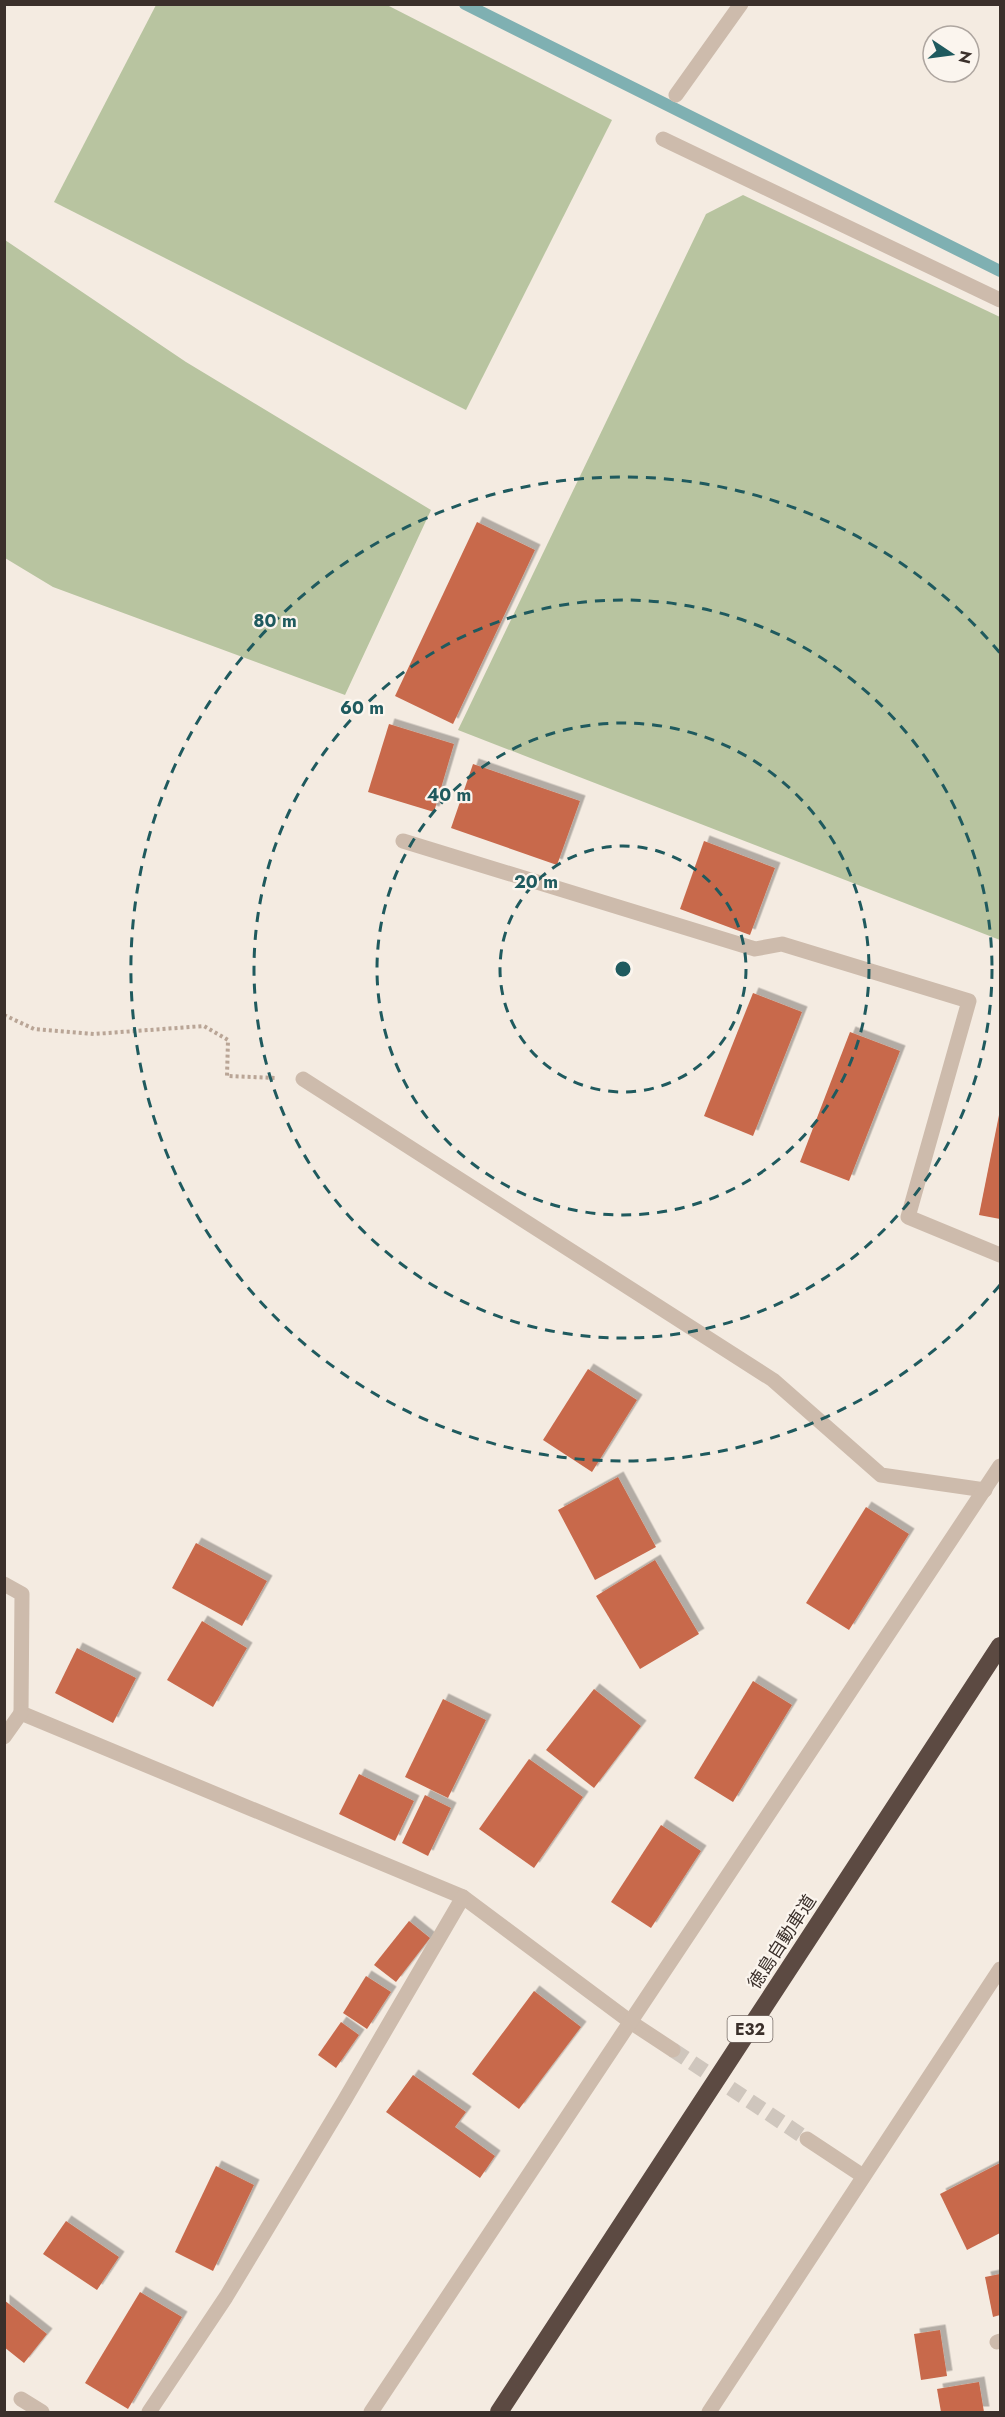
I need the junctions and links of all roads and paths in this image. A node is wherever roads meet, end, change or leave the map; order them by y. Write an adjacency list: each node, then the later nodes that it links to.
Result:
1 (741, 4): 2 (street)
2 (676, 95)
3 (663, 139): 4 (street)
4 (1000, 300)
5 (403, 841): 8 (street)
6 (4, 1015): 7 (path)
7 (303, 1078): 10 (street)
8 (1000, 1255)
9 (1000, 1466): 10 (street)
10 (985, 1490): 17 (street)
11 (4, 1584): 13 (street)
12 (1000, 1646): 25 (highway, 徳島自動車道 / E32)
13 (21, 1713): 14 (street); 15 (street)
14 (4, 1737)
15 (463, 1897): 17 (street); 23 (street)
16 (1000, 1969): 20 (street)
17 (632, 2023): 18 (street); 24 (street)
18 (673, 2050)
19 (807, 2139): 20 (street)
20 (863, 2175): 26 (street)
21 (21, 2399): 22 (street)
22 (42, 2412)
23 (149, 2412)
24 (371, 2412)
25 (499, 2412)
26 (709, 2412)

